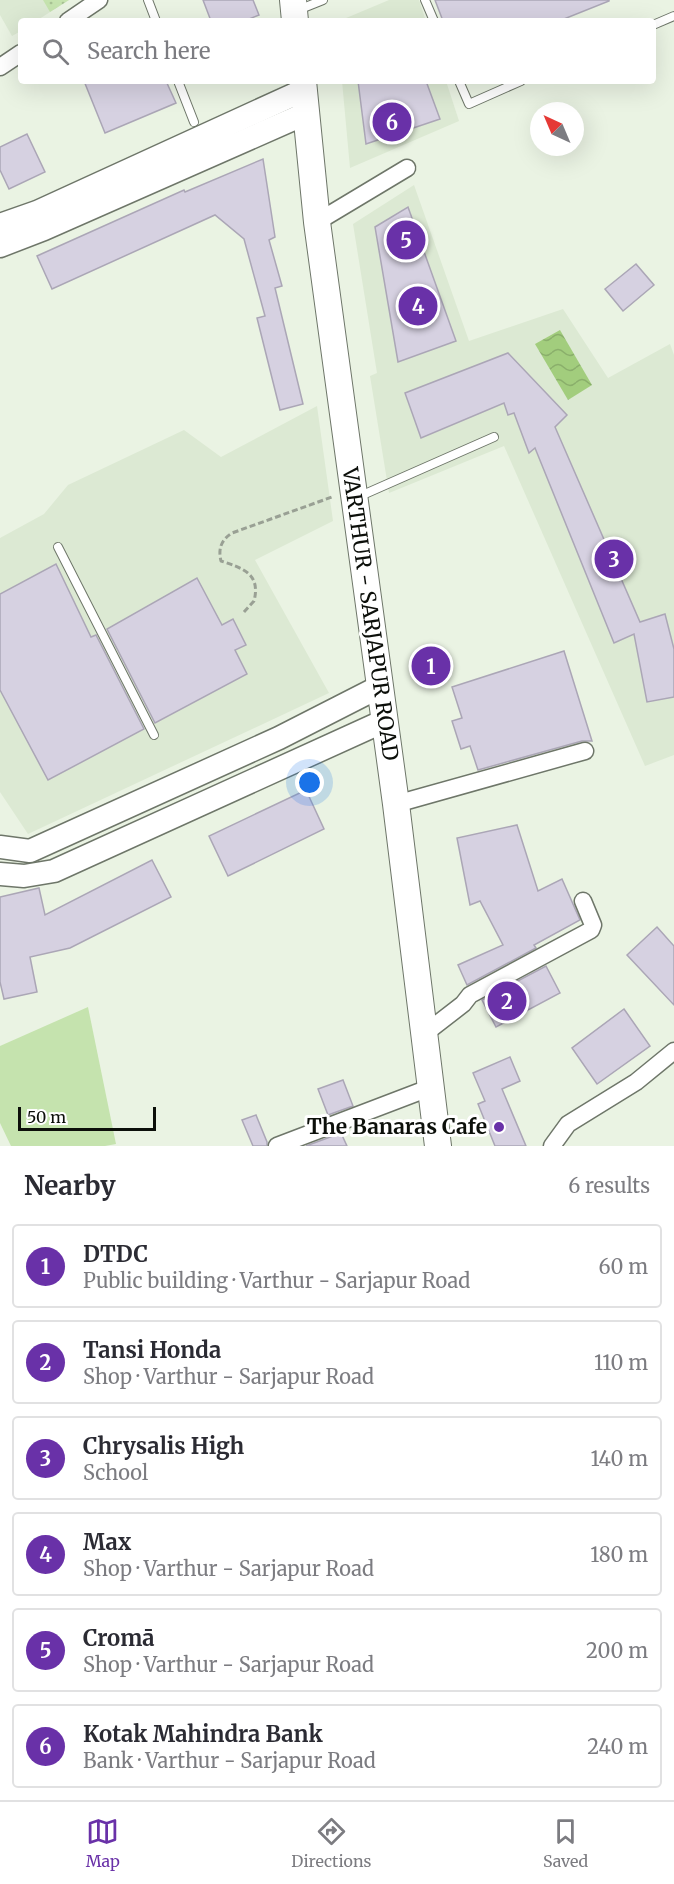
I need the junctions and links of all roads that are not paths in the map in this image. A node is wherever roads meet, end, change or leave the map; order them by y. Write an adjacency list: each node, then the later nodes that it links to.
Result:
1 (99, 0): 7 (street)
2 (148, 0): 8 (lane)
3 (323, 0): 5 (lane)
4 (425, 0): 9 (lane)
5 (294, 11)
6 (674, 16): 10 (lane)
7 (72, 18)
8 (155, 18)
9 (433, 18)
10 (656, 24)
11 (18, 54): 12 (street)
12 (0, 67)
13 (179, 84): 17 (lane)
14 (460, 84): 15 (lane)
15 (514, 84)
16 (305, 95): 19 (main road, VARTHUR - SARJAPUR ROAD); 20 (street); 21 (street)
17 (194, 122)
18 (407, 168): 19 (street)
19 (317, 222): 23 (main road, VARTHUR - SARJAPUR ROAD)
20 (0, 225)
21 (0, 246)
22 (494, 437): 23 (lane)
23 (354, 494): 25 (main road, VARTHUR - SARJAPUR ROAD)
24 (58, 547): 27 (lane)
25 (379, 687): 26 (main road, VARTHUR - SARJAPUR ROAD); 28 (street)
26 (384, 721): 30 (street); 31 (main road, VARTHUR - SARJAPUR ROAD)
27 (154, 735)
28 (279, 738): 30 (street); 32 (street)
29 (585, 751): 31 (street)
30 (290, 764): 33 (street)
31 (396, 804): 35 (main road, VARTHUR - SARJAPUR ROAD)
32 (0, 848)
33 (0, 874)
34 (584, 901): 35 (street)
35 (423, 1035): 37 (main road, VARTHUR - SARJAPUR ROAD)
36 (674, 1051): 40 (street)
37 (429, 1088): 38 (street); 39 (main road, VARTHUR - SARJAPUR ROAD)
38 (278, 1146)
39 (438, 1146)
40 (552, 1146)

